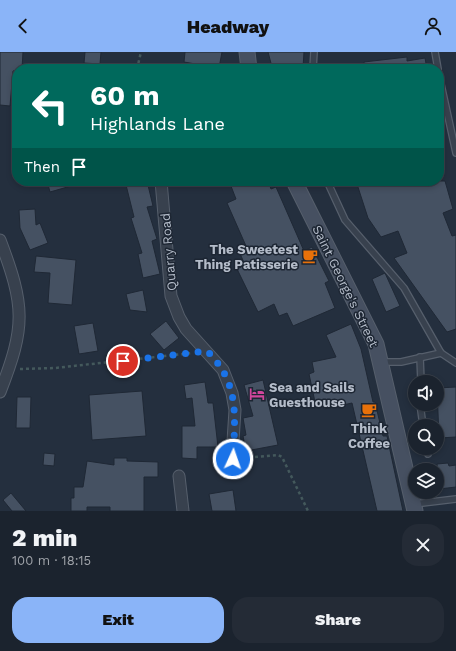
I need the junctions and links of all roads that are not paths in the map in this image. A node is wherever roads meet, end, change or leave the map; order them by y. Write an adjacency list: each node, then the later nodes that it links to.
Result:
1 (247, 52): 4 (main road)
2 (314, 52): 5 (lane)
3 (435, 52): 6 (lane)
4 (248, 64)
5 (313, 64)
6 (437, 64)
7 (444, 98): 8 (lane)
8 (456, 153)
9 (161, 186): 19 (street, Quarry Road)
10 (297, 186): 15 (main road, Saint George's Street)
11 (329, 186): 13 (lane)
12 (0, 240): 18 (street)
13 (441, 353): 14 (lane); 16 (lane)
14 (420, 358): 15 (lane); 17 (lane)
15 (382, 362): 22 (main road, Saint George's Street)
16 (456, 363)
17 (421, 375)
18 (0, 392)
19 (231, 472)
20 (179, 476): 23 (street)
21 (456, 499): 22 (lane)
22 (414, 508)
23 (183, 511)

